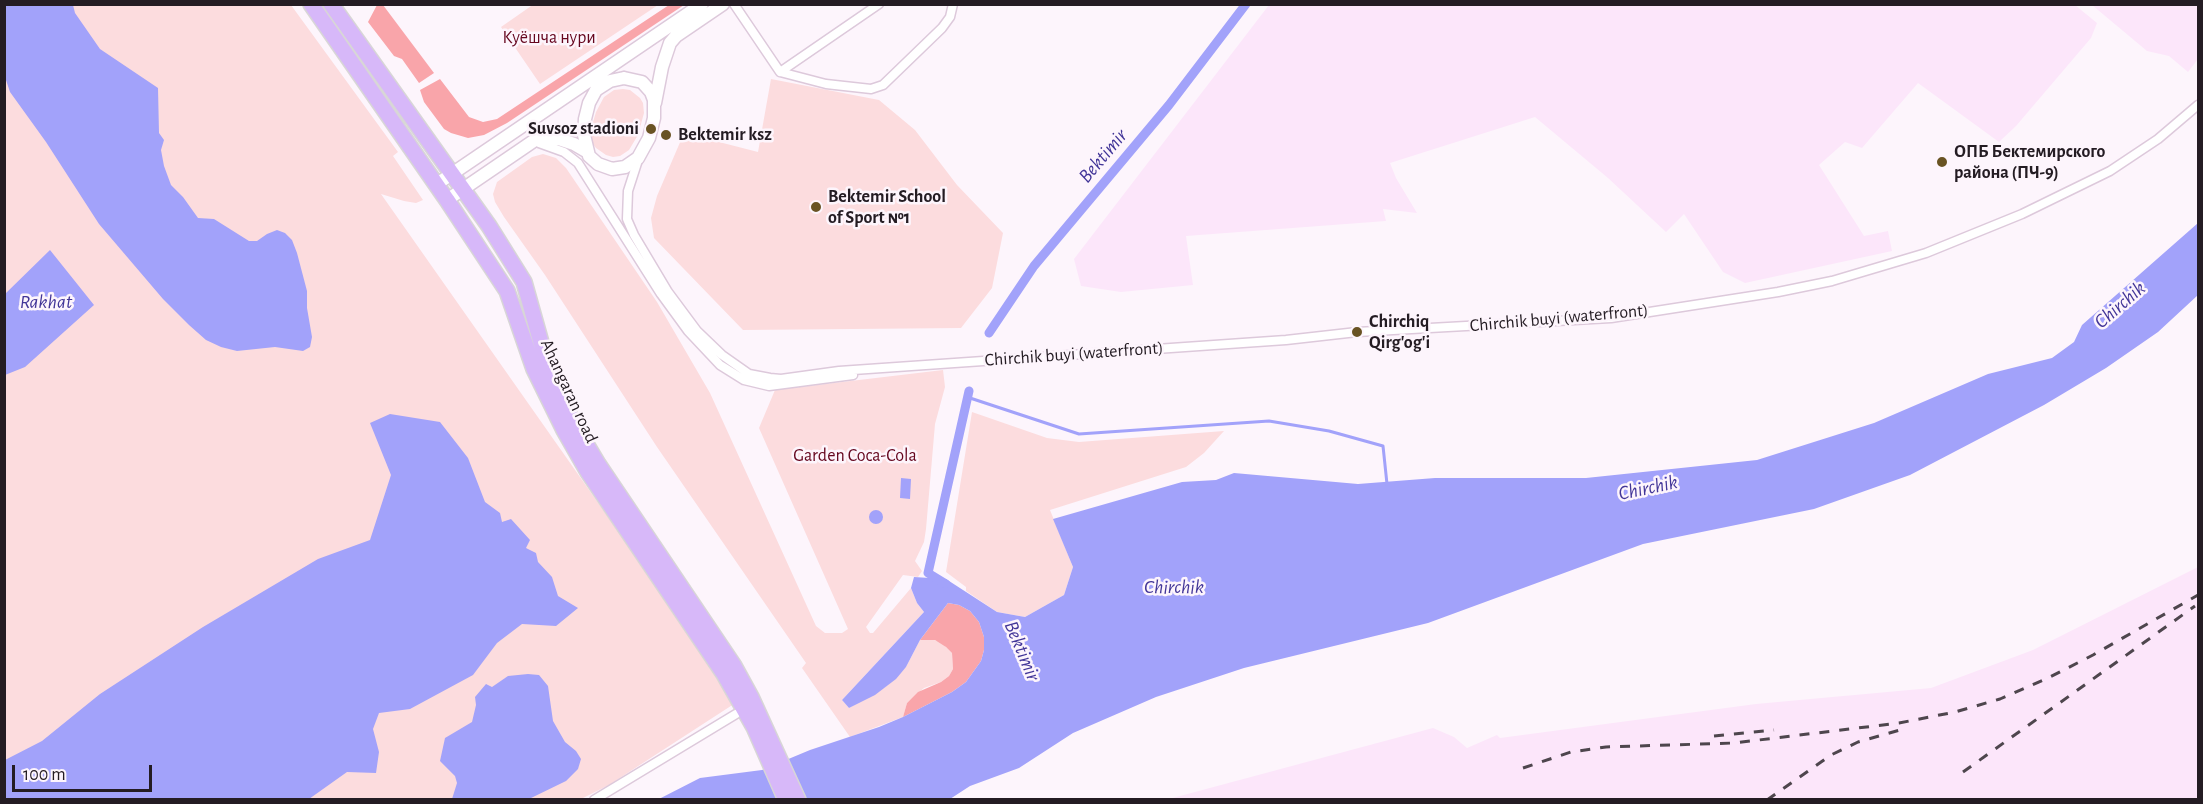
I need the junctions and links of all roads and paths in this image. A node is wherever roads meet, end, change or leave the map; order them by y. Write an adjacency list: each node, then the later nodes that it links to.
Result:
1 (311, 4): 19 (highway, Ahangaran road)
2 (331, 4): 17 (highway, Ahangaran road)
3 (702, 4): 8 (main road)
4 (723, 4): 11 (main road)
5 (734, 4): 9 (street)
6 (879, 4): 9 (street)
7 (953, 4): 9 (street)
8 (624, 56): 10 (main road); 13 (main road)
9 (780, 72)
10 (602, 86): 11 (main road); 13 (main road); 15 (main road)
11 (654, 105): 16 (main road)
12 (2199, 105): 22 (street, Chirchik buyi (waterfront))
13 (550, 107): 17 (main road)
14 (528, 143): 15 (main road); 18 (street, Chirchik buyi (waterfront)); 20 (main road)
15 (586, 151): 16 (main road); 18 (street, Chirchik buyi (waterfront))
16 (640, 155): 22 (street, Chirchik buyi (waterfront))
17 (451, 174): 19 (main road); 20 (highway, Ahangaran road)
18 (591, 182): 22 (street, Chirchik buyi (waterfront))
19 (436, 184): 21 (highway, Ahangaran road)
20 (463, 189): 21 (main road); 24 (highway, Ahangaran road)
21 (447, 200): 24 (highway, Ahangaran road)
22 (874, 370)
23 (736, 714): 25 (street)
24 (771, 753): 26 (highway, Ahangaran road); 27 (highway, Ahangaran road)
25 (594, 800)
26 (786, 800)
27 (798, 800)

